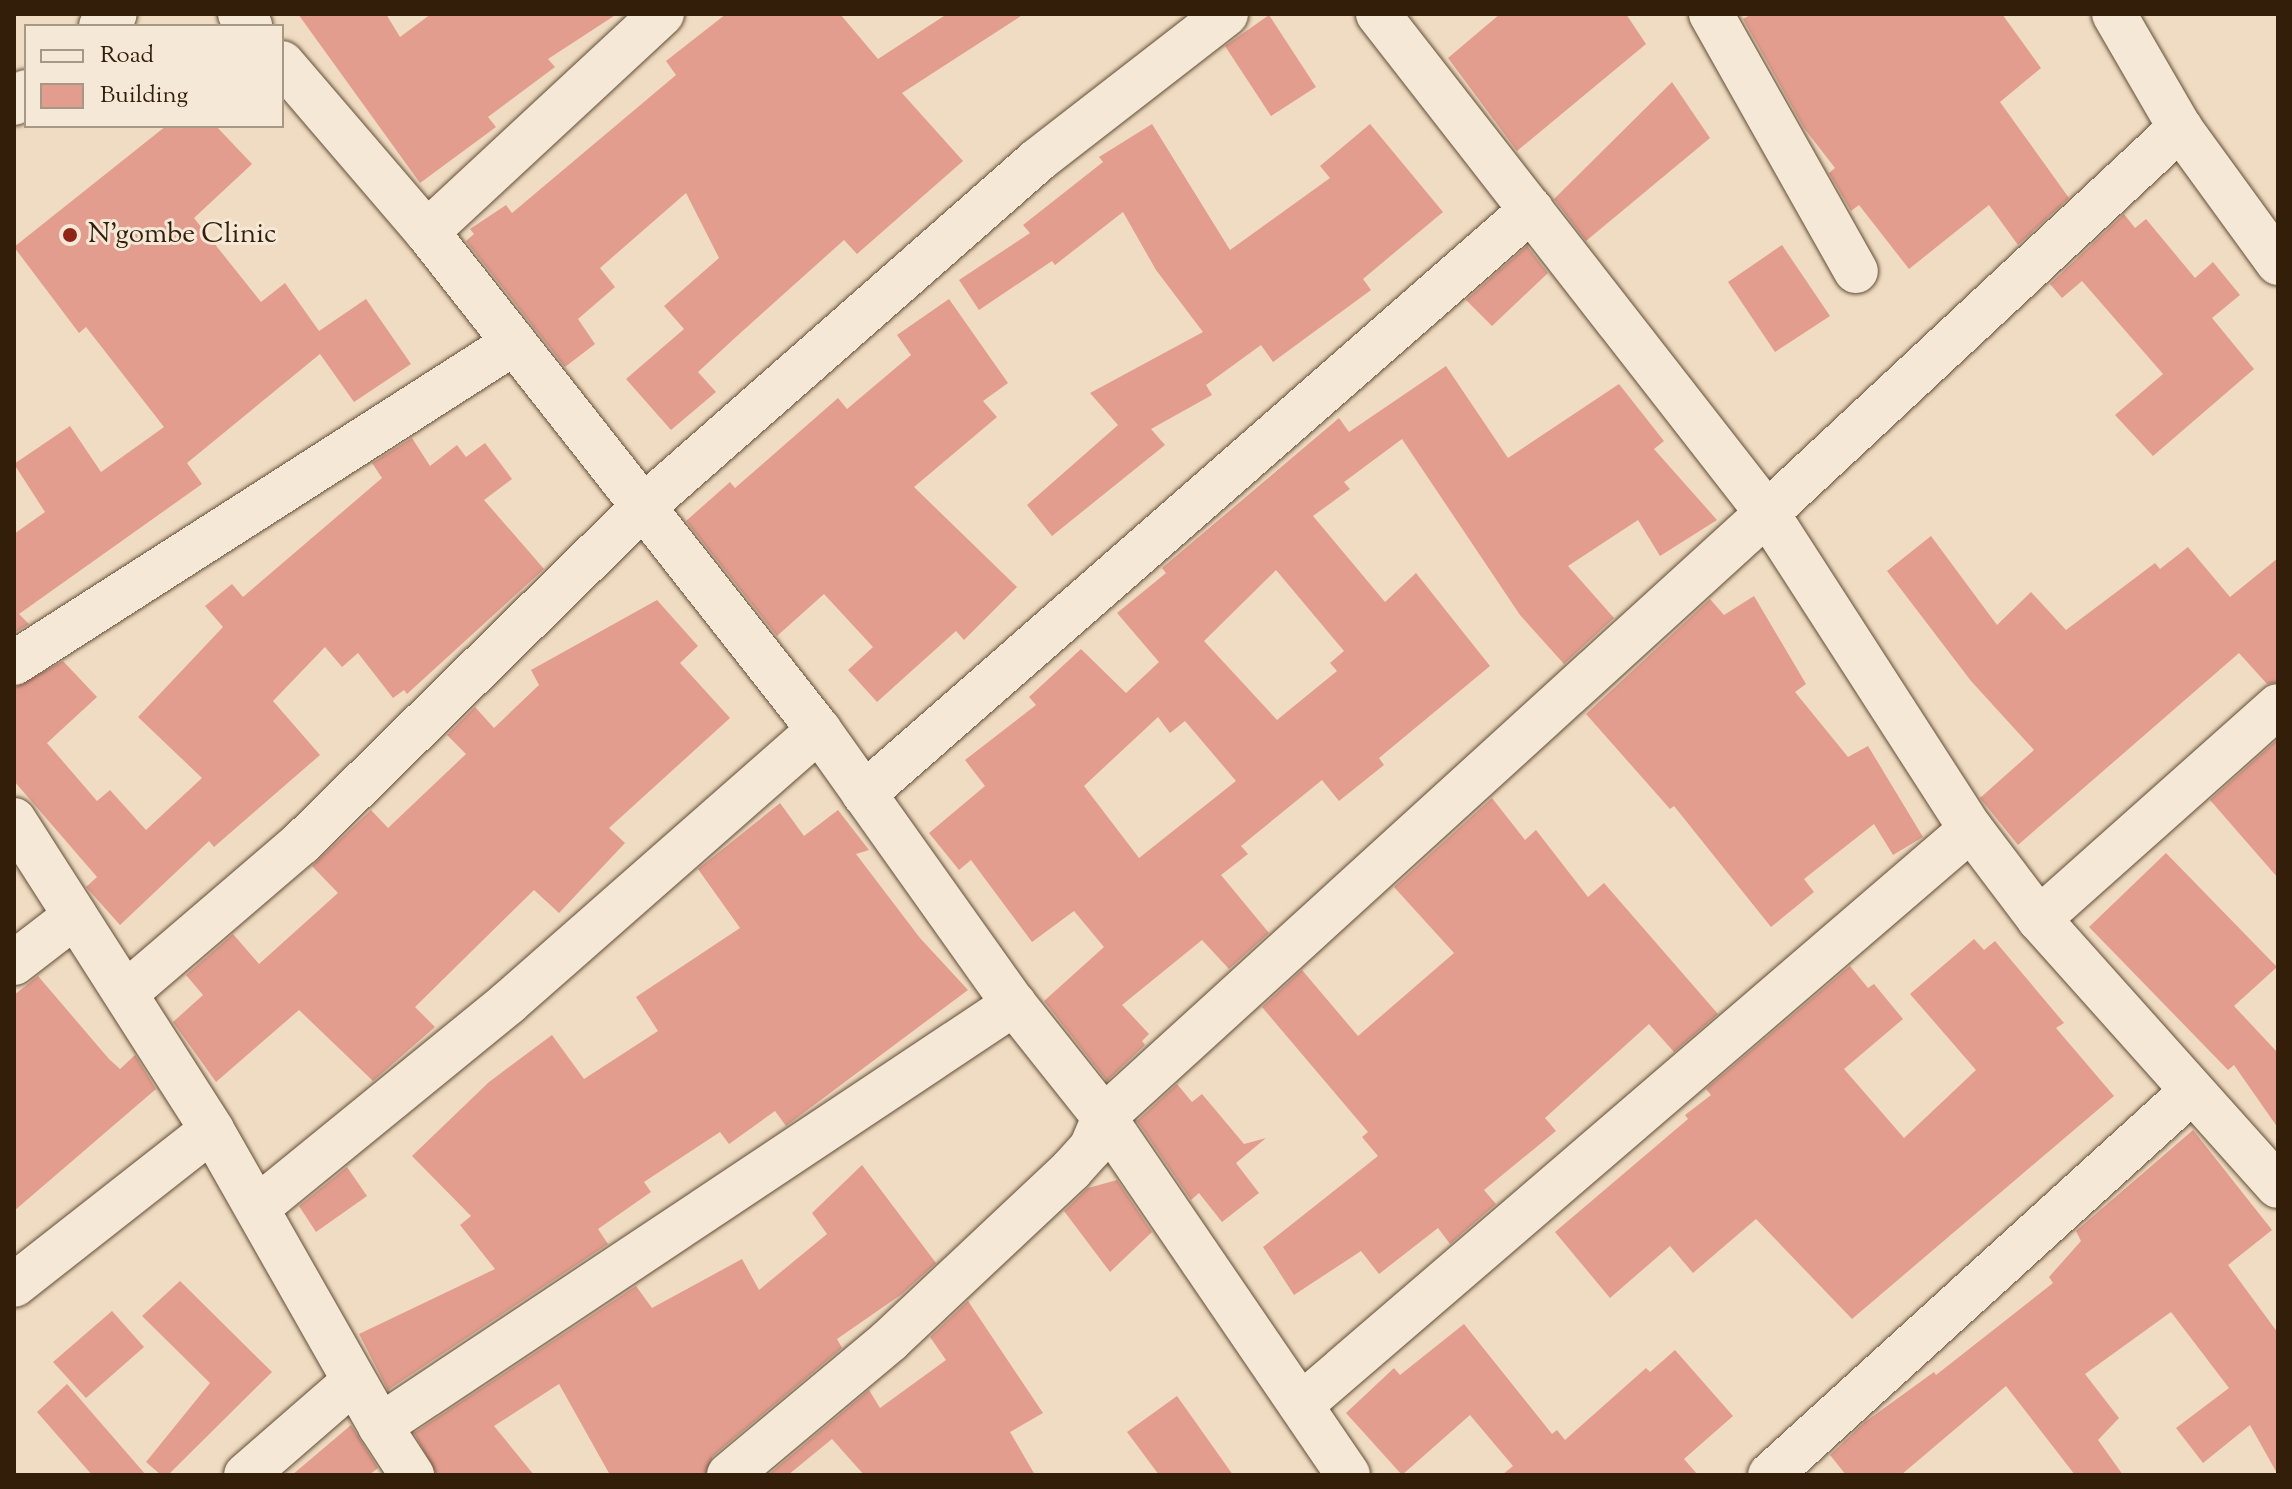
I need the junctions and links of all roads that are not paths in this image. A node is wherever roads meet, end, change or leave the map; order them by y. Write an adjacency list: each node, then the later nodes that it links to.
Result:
1 (662, 14): 9 (street)
2 (1226, 14): 13 (street)
3 (1378, 14): 8 (street)
4 (1711, 14): 11 (street)
5 (2114, 14): 7 (street)
6 (284, 65): 9 (street)
7 (2180, 128): 10 (street); 14 (street)
8 (1531, 210): 14 (street); 18 (street)
9 (427, 232): 12 (street)
10 (2278, 263)
11 (1856, 271)
12 (514, 343): 13 (street); 15 (street)
13 (642, 508): 17 (street); 24 (street)
14 (1767, 513): 20 (street); 27 (street)
15 (14, 663)
16 (2278, 706): 22 (street)
17 (819, 730): 18 (street); 30 (street)
18 (864, 794): 25 (street)
19 (14, 820): 21 (street)
20 (1971, 829): 22 (street); 33 (street)
21 (75, 916): 23 (street); 24 (street)
22 (2039, 919): 26 (street)
23 (14, 963)
24 (126, 993): 28 (street)
25 (1014, 1004): 27 (street); 34 (street)
26 (2191, 1092): 29 (street); 39 (street)
27 (1104, 1117): 33 (street); 37 (street)
28 (212, 1130): 30 (street); 31 (street)
29 (2278, 1186)
30 (258, 1207): 32 (street)
31 (14, 1285)
32 (353, 1382): 34 (street); 35 (street)
33 (1302, 1404): 38 (street)
34 (380, 1426): 36 (street)
35 (246, 1475)
36 (412, 1475)
37 (729, 1475)
38 (1348, 1475)
39 (1770, 1475)

